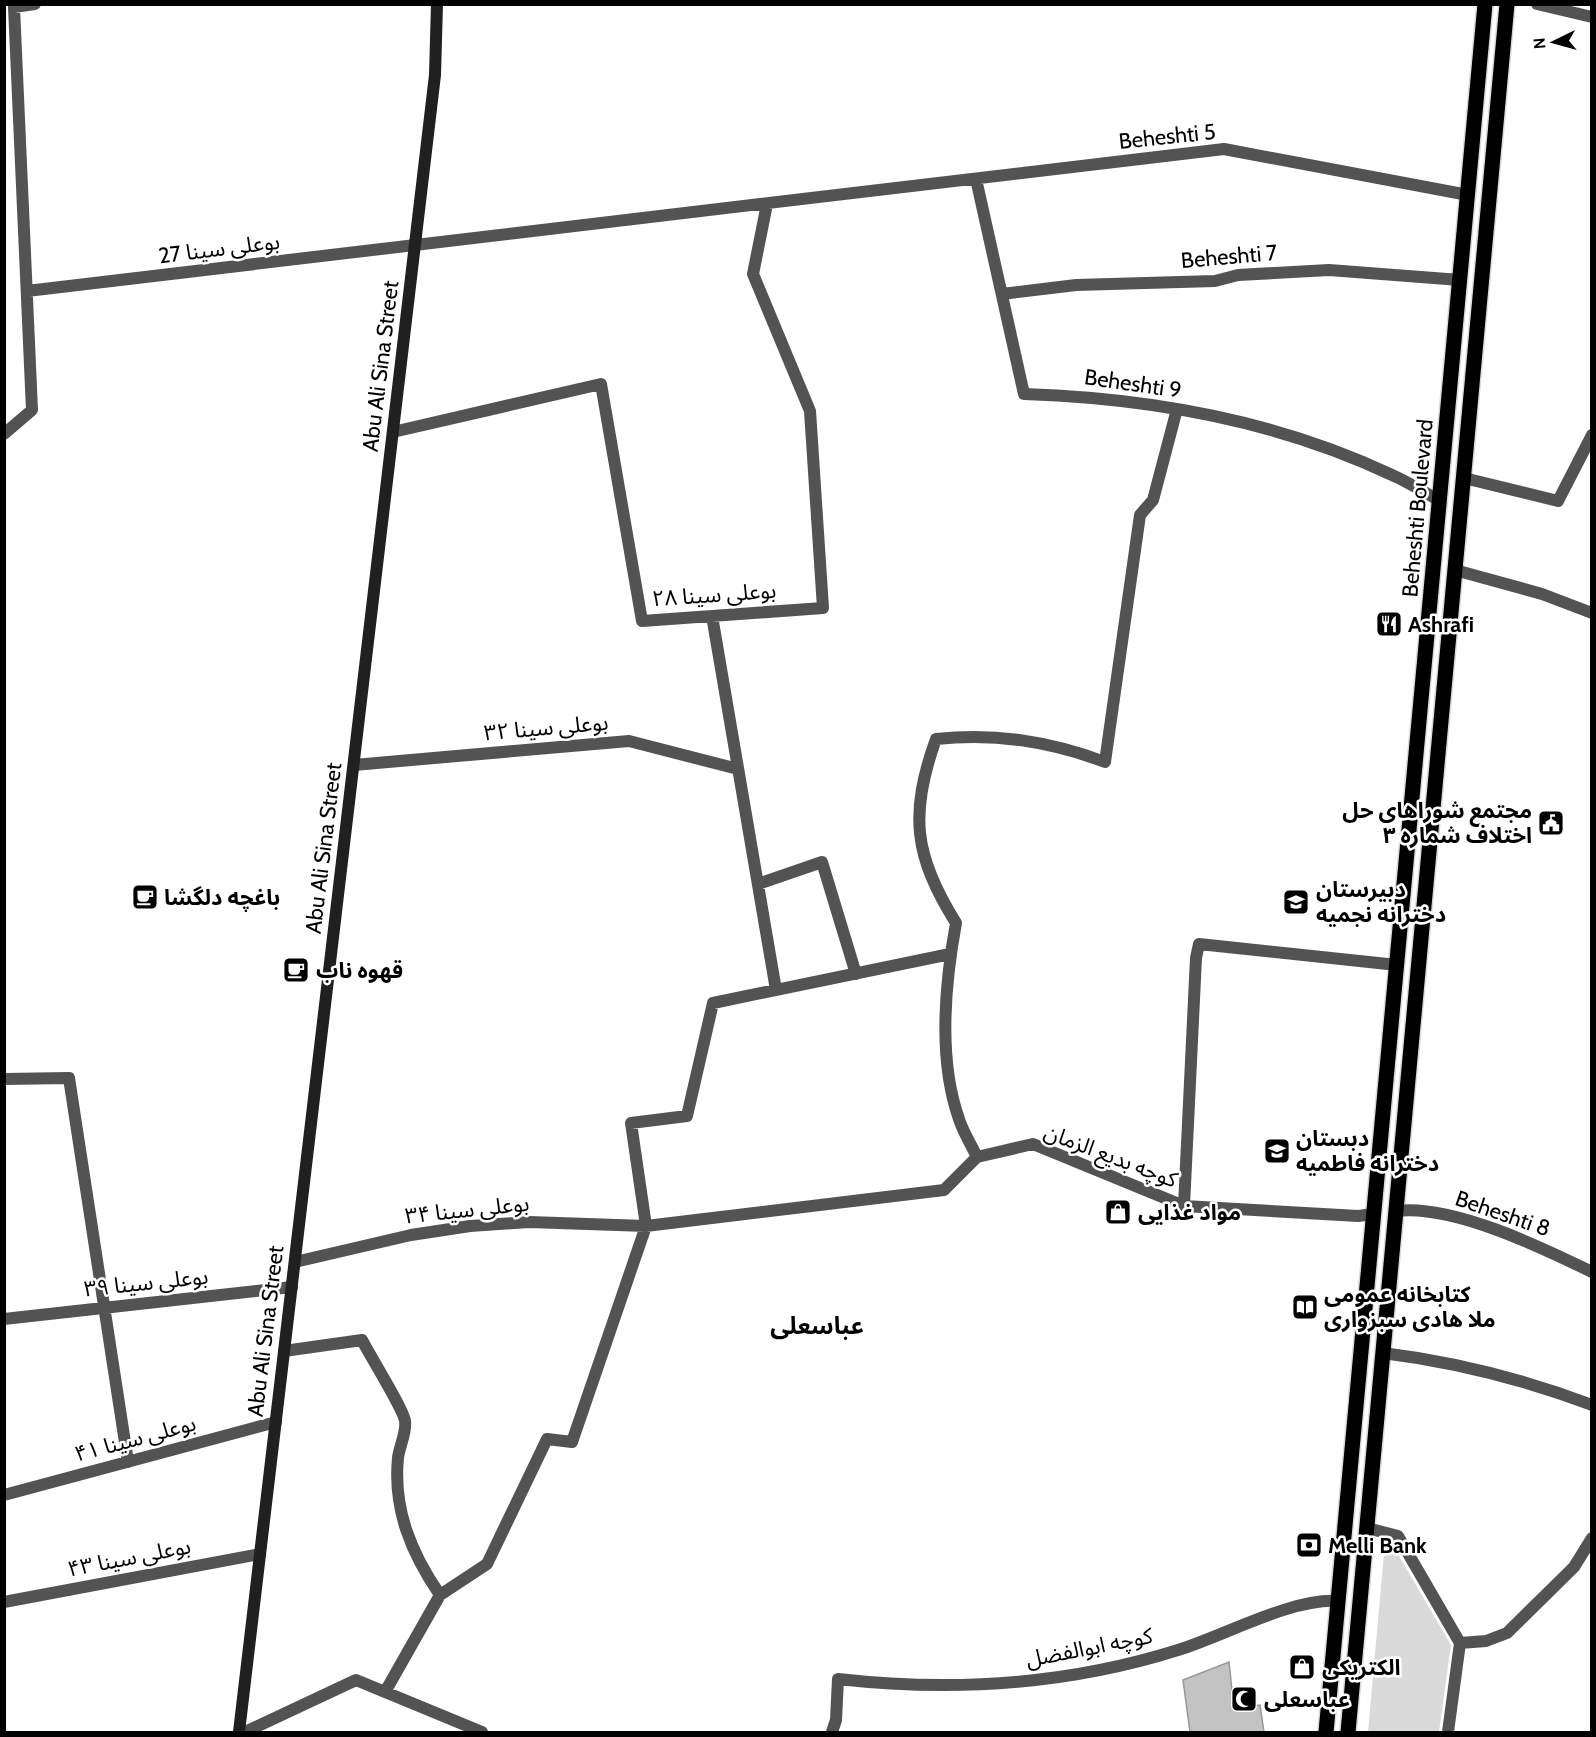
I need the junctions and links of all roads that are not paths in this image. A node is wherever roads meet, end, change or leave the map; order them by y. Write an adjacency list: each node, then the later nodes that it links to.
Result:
1 (35, 4): 12 (street)
2 (437, 4): 10 (main road, Abu Ali Sina Street)
3 (1485, 4): 8 (main road, Beheshti Boulevard)
4 (1507, 4): 18 (main road, Beheshti Boulevard)
5 (1537, 4): 6 (street)
6 (1592, 16)
7 (976, 179): 8 (street, Beheshti 5); 9 (street, Beheshti 5); 13 (street, Beheshti 9)
8 (1468, 195): 11 (main road, Beheshti Boulevard)
9 (767, 204): 10 (street, بوعلی سینا 27); 22 (street, بوعلی سینا ۲۸)
10 (415, 245): 12 (street, بوعلی سینا 27); 15 (main road, Abu Ali Sina Street)
11 (1460, 280): 13 (street, Beheshti 7); 19 (main road, Beheshti Boulevard)
12 (27, 291): 16 (street)
13 (1002, 294): 14 (street, Beheshti 9)
14 (1177, 409): 19 (street, Beheshti 9); 26 (street)
15 (393, 432): 22 (street, بوعلی سینا ۲۸); 23 (main road, Abu Ali Sina Street)
16 (4, 434)
17 (1592, 435): 18 (street)
18 (1464, 478): 20 (main road, Beheshti Boulevard)
19 (1440, 501): 27 (main road, Beheshti Boulevard)
20 (1455, 570): 21 (street); 33 (main road, Beheshti Boulevard)
21 (1592, 613)
22 (712, 616): 24 (street)
23 (354, 765): 24 (street, بوعلی سینا ۳۲); 36 (main road, Abu Ali Sina Street)
24 (738, 769): 25 (street)
25 (758, 884): 28 (street); 29 (street)
26 (951, 954): 28 (street); 31 (street)
27 (1397, 965): 32 (street); 34 (main road, Beheshti Boulevard)
28 (856, 974): 29 (street)
29 (776, 990): 35 (street)
30 (4, 1079): 39 (street)
31 (977, 1157): 32 (street, کوچه بدیع الزمان); 35 (street, بوعلی سینا ۳۴)
32 (1184, 1206): 34 (street, کوچه بدیع الزمان)
33 (1396, 1211): 37 (street, Beheshti 8); 42 (main road, Beheshti Boulevard)
34 (1374, 1214): 51 (main road, Beheshti Boulevard)
35 (646, 1226): 36 (street, بوعلی سینا ۳۴); 50 (street)
36 (295, 1262): 38 (main road, Abu Ali Sina Street)
37 (1592, 1272)
38 (292, 1287): 39 (street, بوعلی سینا ۳۹); 41 (main road, Abu Ali Sina Street)
39 (105, 1307): 40 (street, بوعلی سینا ۳۹); 45 (street)
40 (4, 1319)
41 (284, 1351): 44 (main road, Abu Ali Sina Street); 50 (street)
42 (1383, 1353): 43 (street); 47 (main road, Beheshti Boulevard)
43 (1592, 1405)
44 (276, 1422): 45 (street, بوعلی سینا ۴۱); 49 (main road, Abu Ali Sina Street)
45 (128, 1461): 46 (street, بوعلی سینا ۴۱)
46 (4, 1495)
47 (1367, 1528): 53 (street); 60 (main road, Beheshti Boulevard)
48 (1592, 1538): 53 (street)
49 (260, 1554): 52 (street, بوعلی سینا ۴۳); 55 (main road, Abu Ali Sina Street)
50 (440, 1595): 54 (street)
51 (1338, 1601): 58 (street, کوچه ابوالفضل); 59 (main road, Beheshti Boulevard)
52 (4, 1602)
53 (1460, 1643): 61 (street)
54 (385, 1692): 56 (street); 57 (street)
55 (239, 1732)
56 (245, 1732)
57 (482, 1732)
58 (832, 1732)
59 (1326, 1732)
60 (1348, 1732)
61 (1448, 1732)

